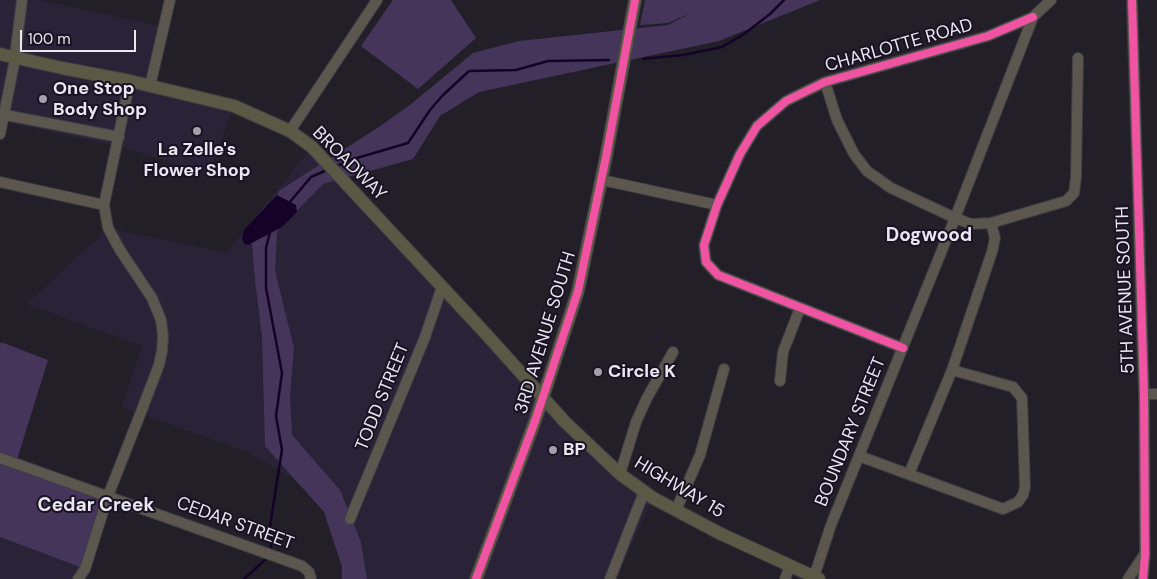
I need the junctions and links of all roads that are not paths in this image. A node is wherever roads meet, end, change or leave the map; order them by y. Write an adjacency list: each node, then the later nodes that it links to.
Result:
1 (22, 0): 11 (street)
2 (170, 0): 14 (street)
3 (378, 0): 16 (street)
4 (635, 0): 19 (main road, 3RD AVENUE SOUTH)
5 (1051, 0): 7 (street, BOUNDARY STREET)
6 (1132, 0): 32 (street, 5TH AVENUE SOUTH)
7 (1033, 18): 13 (street, CHARLOTTE ROAD); 23 (street, BOUNDARY STREET)
8 (0, 54): 11 (main road, BROADWAY)
9 (1078, 58): 24 (street)
10 (0, 61): 11 (main road, BROADWAY)
11 (15, 61): 12 (main road, BROADWAY); 15 (street)
12 (130, 81): 14 (main road, BROADWAY); 18 (street)
13 (825, 82): 22 (street, CHARLOTTE ROAD); 23 (street)
14 (150, 86): 16 (main road, BROADWAY)
15 (2, 114): 17 (street); 18 (street)
16 (290, 131): 25 (main road, BROADWAY)
17 (0, 134)
18 (119, 137): 21 (street)
19 (602, 180): 22 (street); 34 (main road, 3RD AVENUE SOUTH)
20 (0, 182): 21 (street)
21 (104, 205): 40 (street)
22 (717, 205): 26 (street, CHARLOTTE ROAD)
23 (955, 218): 24 (street); 27 (street, BOUNDARY STREET)
24 (991, 223): 30 (street)
25 (442, 287): 34 (main road, BROADWAY); 42 (street, TODD STREET)
26 (800, 308): 27 (street, CHARLOTTE ROAD); 31 (street)
27 (903, 348): 35 (street, BOUNDARY STREET)
28 (673, 352): 37 (street)
29 (724, 369): 41 (street)
30 (952, 370): 38 (street); 38 (street)
31 (780, 381)
32 (1144, 394): 33 (street); 43 (street, 5TH AVENUE SOUTH)
33 (1157, 394)
34 (542, 397): 37 (main road, HIGHWAY 15); 48 (main road, 3RD AVENUE SOUTH)
35 (859, 456): 38 (street); 45 (street, BOUNDARY STREET)
36 (0, 458): 40 (street, CEDAR STREET)
37 (620, 474): 39 (main road, HIGHWAY 15)
38 (909, 474)
39 (644, 492): 41 (main road, HIGHWAY 15); 49 (street)
40 (108, 496): 46 (street); 47 (street, CEDAR STREET)
41 (676, 510): 44 (main road, HIGHWAY 15)
42 (350, 519)
43 (1145, 555): 51 (street); 52 (street, 5TH AVENUE SOUTH)
44 (790, 566): 45 (main road, HIGHWAY 15); 50 (street)
45 (816, 578)
46 (78, 579)
47 (311, 579)
48 (476, 579)
49 (610, 579)
50 (785, 579)
51 (1128, 579)
52 (1143, 579)

